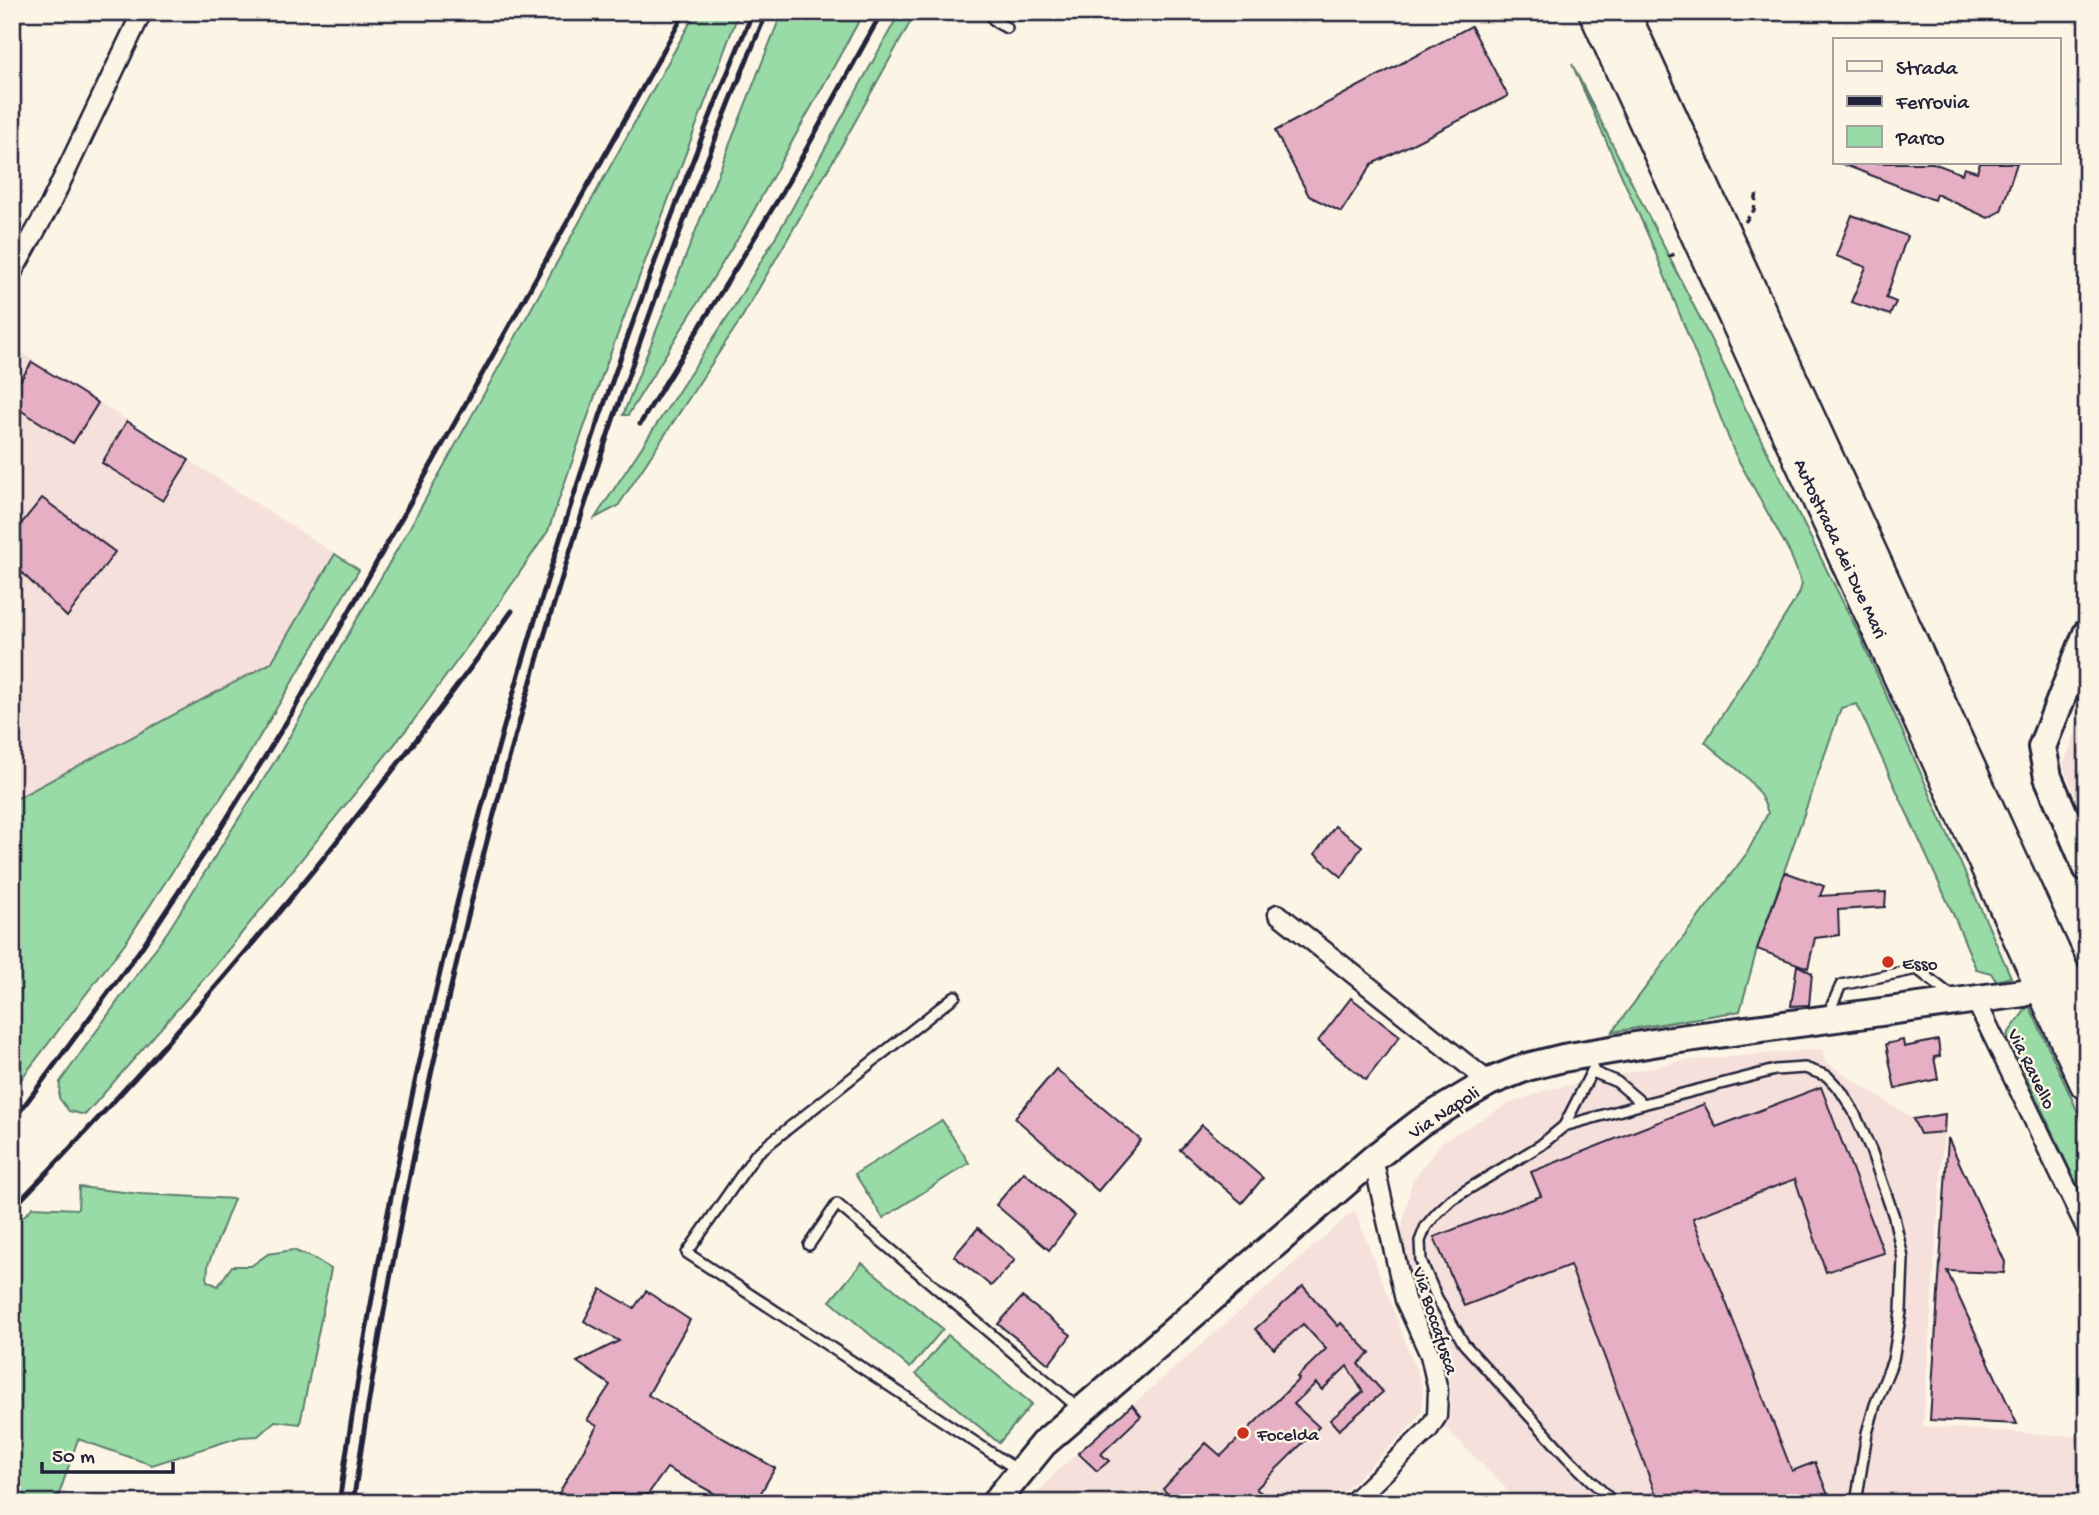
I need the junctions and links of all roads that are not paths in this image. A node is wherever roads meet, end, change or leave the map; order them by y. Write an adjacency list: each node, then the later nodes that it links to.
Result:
1 (142, 12): 6 (street)
2 (987, 12): 5 (lane)
3 (1597, 12): 17 (highway, Autostrada dei Due Mari)
4 (1622, 12): 14 (highway, Autostrada dei Due Mari)
5 (1007, 28)
6 (12, 273)
7 (2087, 633): 8 (main road)
8 (2087, 868)
9 (1278, 914): 16 (street)
10 (2023, 993): 12 (main road, Via Napoli)
11 (955, 996): 24 (lane)
12 (1968, 1001): 13 (main road, Via Napoli); 13 (lane); 21 (street, Via Ravello)
13 (1826, 1019): 15 (main road, Via Napoli)
14 (2087, 1027)
15 (1592, 1063): 16 (main road, Via Napoli); 18 (lane); 19 (lane)
16 (1489, 1082): 20 (main road, Via Napoli)
17 (2087, 1083)
18 (1643, 1104): 19 (lane); 28 (lane)
19 (1564, 1126): 27 (lane)
20 (1373, 1159): 23 (main road, Via Napoli); 26 (street, Via Boccafusca)
21 (2087, 1230)
22 (809, 1245): 23 (lane)
23 (1082, 1411): 24 (main road, Via Napoli)
24 (1021, 1472): 25 (main road, Via Napoli)
25 (995, 1503)
26 (1352, 1503)
27 (1614, 1503)
28 (1856, 1503)

